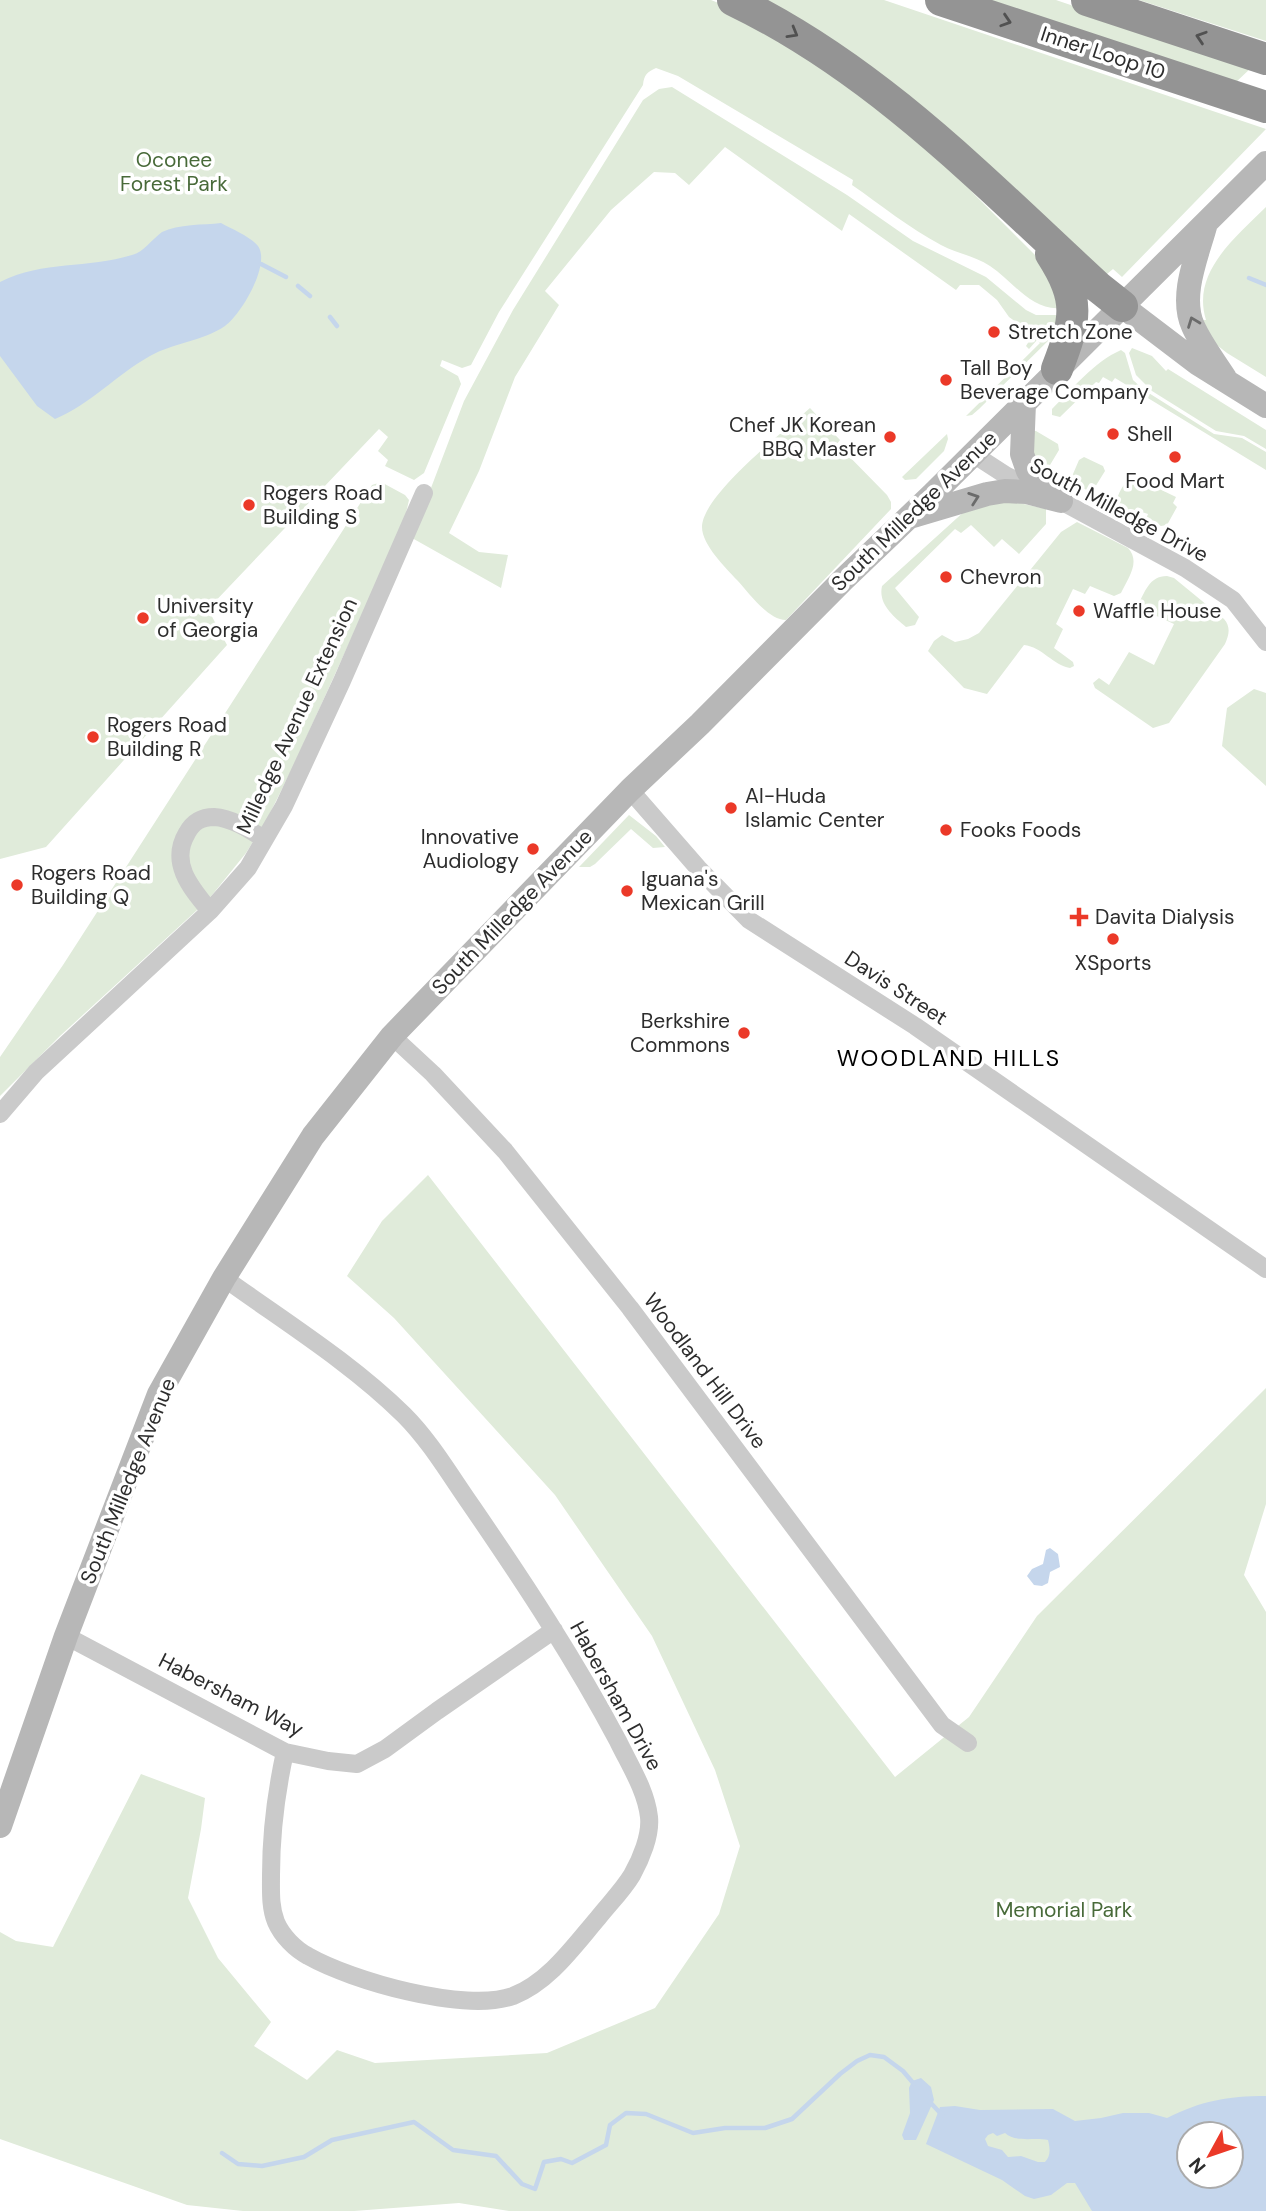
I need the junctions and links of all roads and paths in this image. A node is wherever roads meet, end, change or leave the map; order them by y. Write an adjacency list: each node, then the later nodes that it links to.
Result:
1 (733, 0): 8 (highway, one-way to 8)
2 (941, 0): 5 (highway, Inner Loop 10, one-way to 5)
3 (1087, 0): 4 (highway, one-way to 3)
4 (1266, 59)
5 (1266, 107)
6 (1266, 163): 7 (main road, South Milledge Avenue)
7 (1206, 223): 9 (main road, South Milledge Avenue); 11 (main road, one-way to 7)
8 (1038, 232): 9 (highway); 10 (highway)
9 (1122, 306): 10 (main road, South Milledge Avenue); 11 (main road)
10 (1057, 369): 12 (main road, South Milledge Avenue)
11 (1227, 381): 13 (main road)
12 (1024, 402): 14 (main road, South Milledge Avenue); 16 (main road)
13 (1266, 406)
14 (973, 454): 16 (street, South Milledge Drive); 17 (main road, South Milledge Avenue)
15 (424, 492): 20 (street, Milledge Avenue Extension)
16 (1061, 501): 17 (main road, one-way to 16); 18 (street, South Milledge Drive)
17 (909, 517): 19 (main road, South Milledge Avenue)
18 (1266, 642)
19 (630, 790): 22 (main road, South Milledge Avenue); 24 (street, Davis Street)
20 (264, 839): 21 (street, Milledge Avenue Extension); 21 (street)
21 (210, 911): 23 (street, Milledge Avenue Extension)
22 (392, 1036): 25 (main road, South Milledge Avenue); 28 (street, Woodland Hill Drive)
23 (0, 1114)
24 (1262, 1261)
25 (224, 1278): 26 (street, Habersham Drive); 27 (main road, South Milledge Avenue)
26 (554, 1630): 29 (street, Habersham Way); 29 (street, Habersham Drive)
27 (66, 1636): 29 (street, Habersham Way); 30 (main road, South Milledge Avenue)
28 (968, 1743)
29 (285, 1752)
30 (0, 1826)

